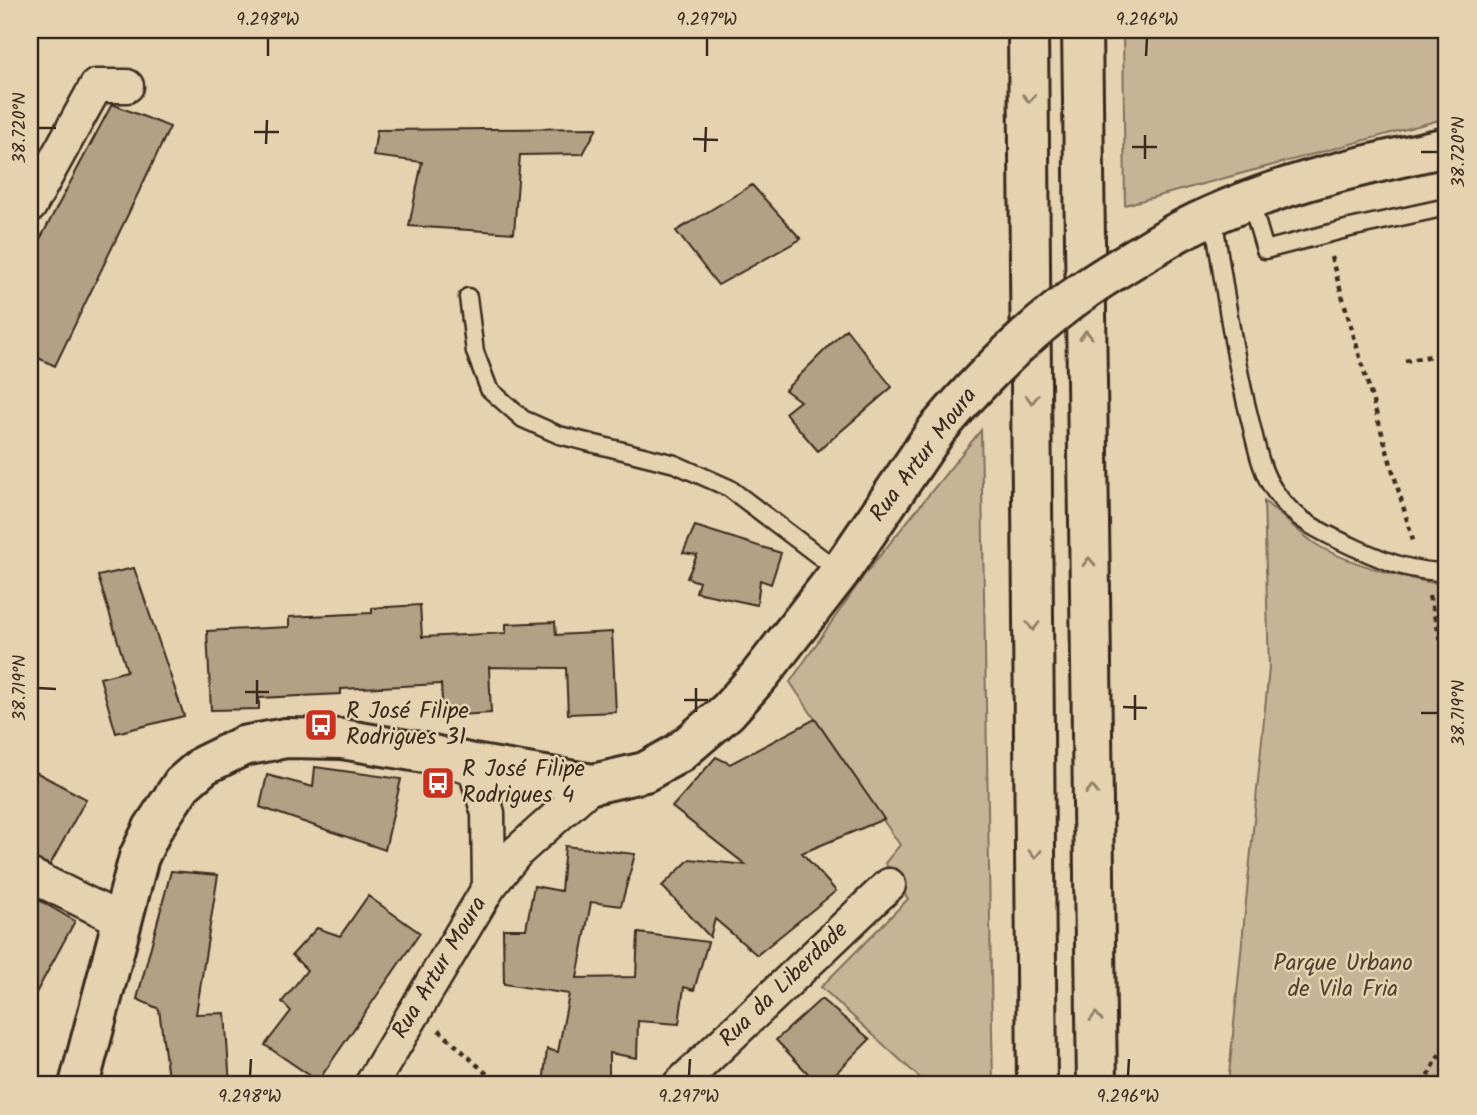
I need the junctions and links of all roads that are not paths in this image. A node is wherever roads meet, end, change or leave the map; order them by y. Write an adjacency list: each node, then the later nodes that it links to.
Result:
1 (1028, 30): 21 (main road, one-way to 21)
2 (1083, 30): 22 (main road, one-way to 2)
3 (127, 86): 6 (street)
4 (1447, 147): 5 (main road, Rua Artur Moura)
5 (1250, 200): 7 (lane); 8 (main road, Rua Artur Moura)
6 (30, 206)
7 (1447, 207)
8 (1213, 213): 10 (main road, Rua Artur Moura, bridge); 11 (lane)
9 (468, 297): 10 (lane)
10 (840, 572): 13 (main road, Rua Artur Moura)
11 (1447, 572)
12 (473, 764): 13 (main road); 16 (street, Rua Artur Moura); 17 (main road)
13 (593, 784): 16 (street, Rua Artur Moura)
14 (30, 874): 17 (street)
15 (889, 885): 20 (street, Rua da Liberdade)
16 (489, 887): 19 (street, Rua Artur Moura)
17 (121, 920): 18 (main road)
18 (79, 1085)
19 (371, 1085)
20 (679, 1085)
21 (1037, 1085)
22 (1097, 1085)

